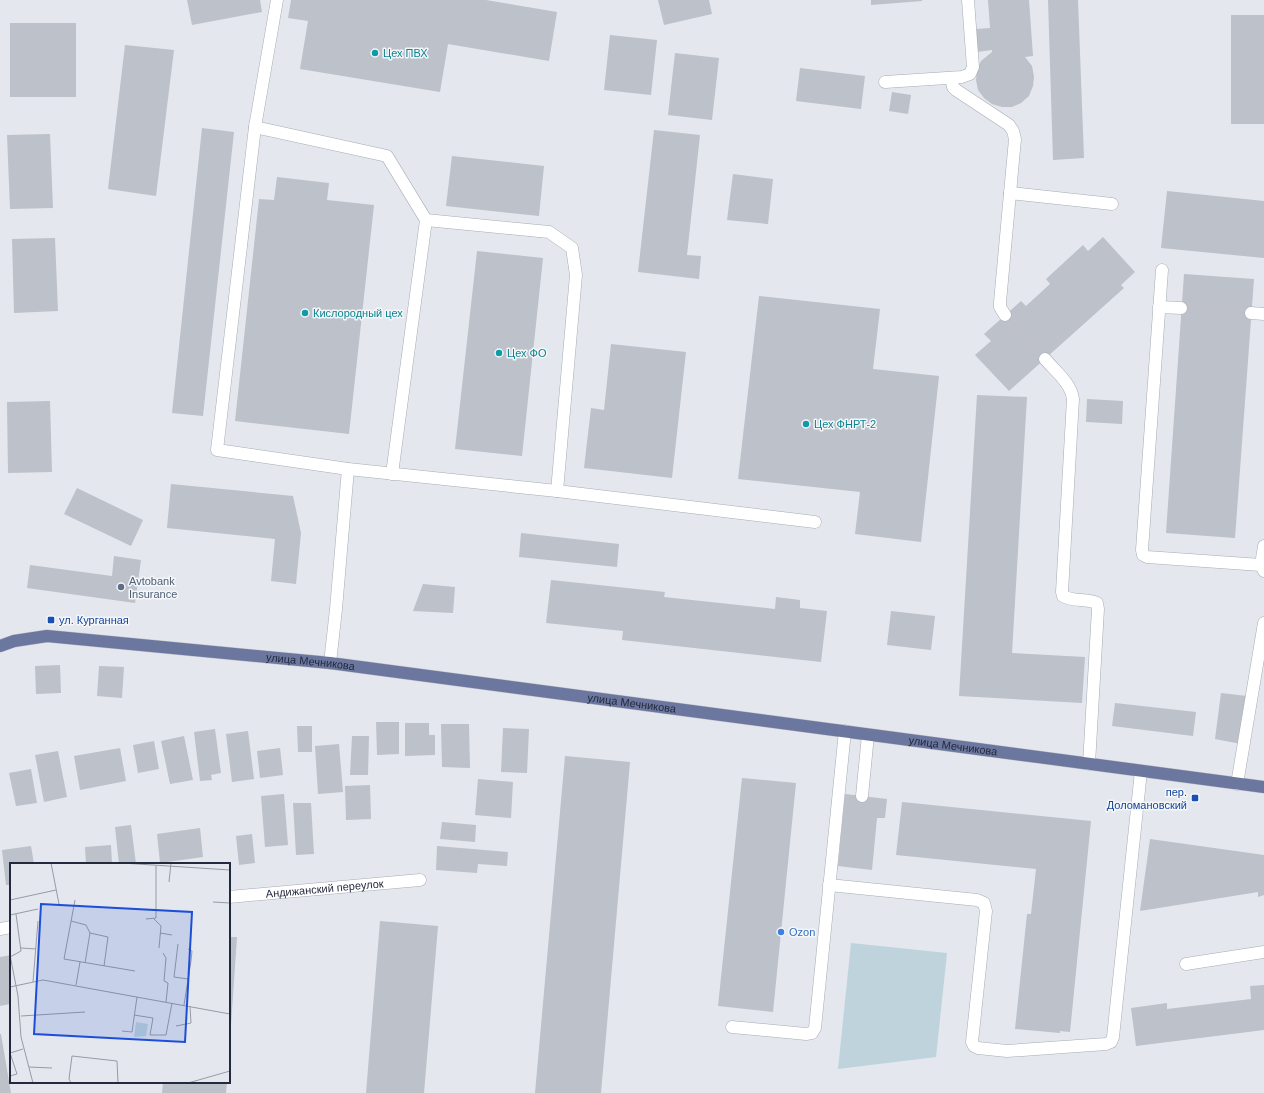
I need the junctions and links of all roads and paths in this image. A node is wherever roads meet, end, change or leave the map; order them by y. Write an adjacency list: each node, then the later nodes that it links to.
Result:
1 (277, 0): 5 (street)
2 (968, 0): 3 (street)
3 (951, 78): 4 (street); 6 (street)
4 (885, 82)
5 (255, 127): 8 (street); 16 (street)
6 (1010, 193): 7 (street); 14 (street)
7 (1112, 204)
8 (426, 220): 17 (street); 18 (street)
9 (1162, 270): 10 (street)
10 (1159, 307): 11 (street); 21 (street)
11 (1181, 308)
12 (1251, 313): 13 (street)
13 (1264, 314)
14 (1005, 315)
15 (1045, 359): 27 (street)
16 (348, 469): 17 (street); 24 (street)
17 (392, 474): 18 (street)
18 (557, 490): 19 (street)
19 (815, 522)
20 (1264, 546): 21 (street)
21 (1263, 568)
22 (1264, 623): 29 (street)
23 (0, 646): 24 (main road, улица Мечникова)
24 (330, 663): 25 (main road, улица Мечникова)
25 (845, 732): 26 (main road, улица Мечникова); 33 (street)
26 (868, 735): 27 (main road, улица Мечникова); 31 (street)
27 (1089, 764): 28 (main road, улица Мечникова)
28 (1140, 771): 29 (main road, улица Мечникова); 33 (street)
29 (1237, 784): 30 (main road, улица Мечникова)
30 (1264, 787)
31 (862, 796)
32 (420, 880): 34 (street, Андижанский переулок)
33 (829, 885): 39 (street)
34 (230, 897)
35 (10, 927): 36 (street)
36 (0, 929)
37 (1264, 952): 38 (street)
38 (1186, 964)
39 (732, 1027)

